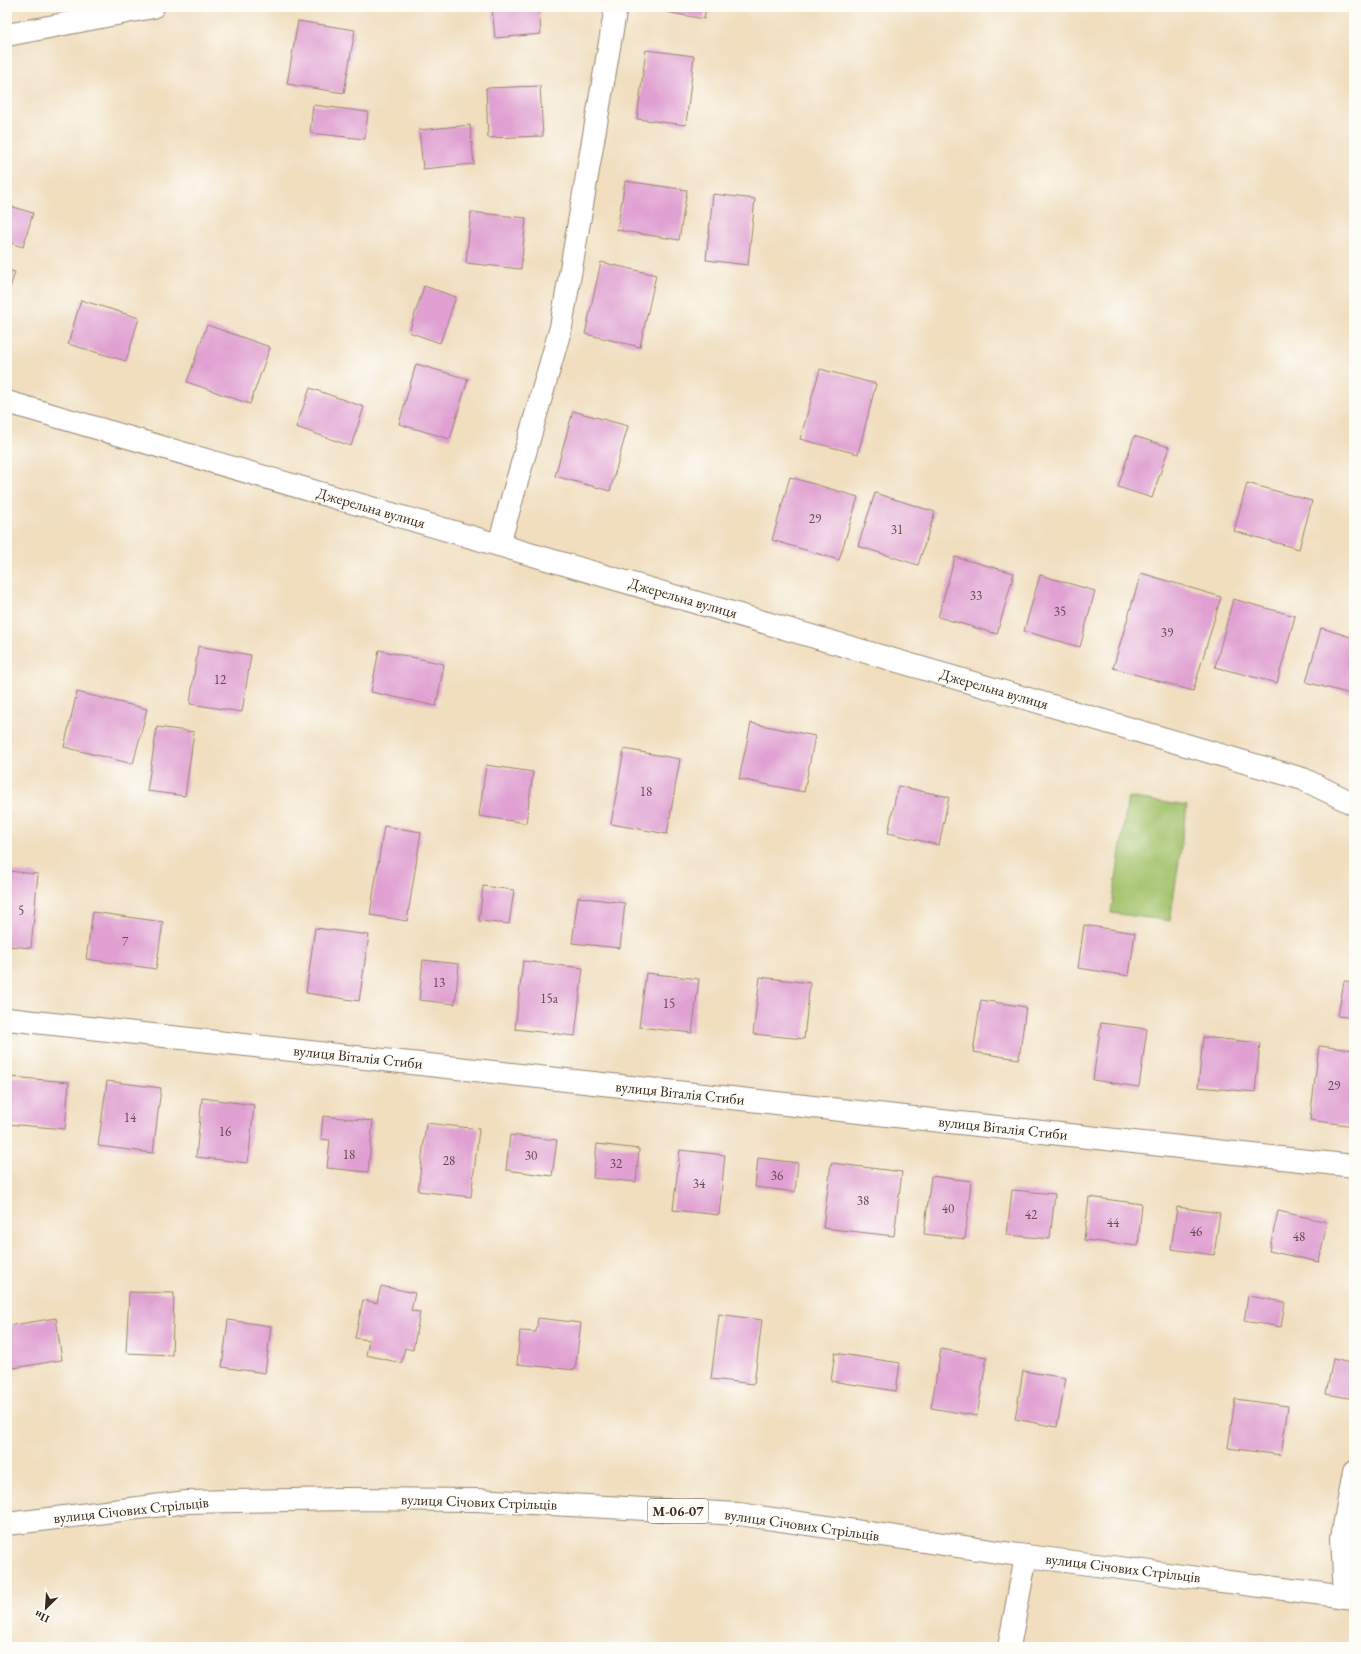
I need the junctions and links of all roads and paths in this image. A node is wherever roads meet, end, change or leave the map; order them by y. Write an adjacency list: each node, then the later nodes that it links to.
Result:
1 (153, 7): 3 (street)
2 (616, 7): 5 (street)
3 (7, 35)
4 (7, 402): 5 (street, Джерельна вулиця)
5 (499, 544): 6 (street, Джерельна вулиця)
6 (1354, 804)
7 (7, 1019): 8 (street, вулиця Віталія Стиби)
8 (1354, 1166)
9 (1354, 1472): 10 (street)
10 (1351, 1509): 13 (street)
11 (7, 1524): 12 (street, вулиця Січових Стрільців / М-06-07)
12 (1026, 1556): 13 (street, вулиця Січових Стрільців / М-06-07); 14 (street)
13 (1349, 1598)
14 (1009, 1647)

